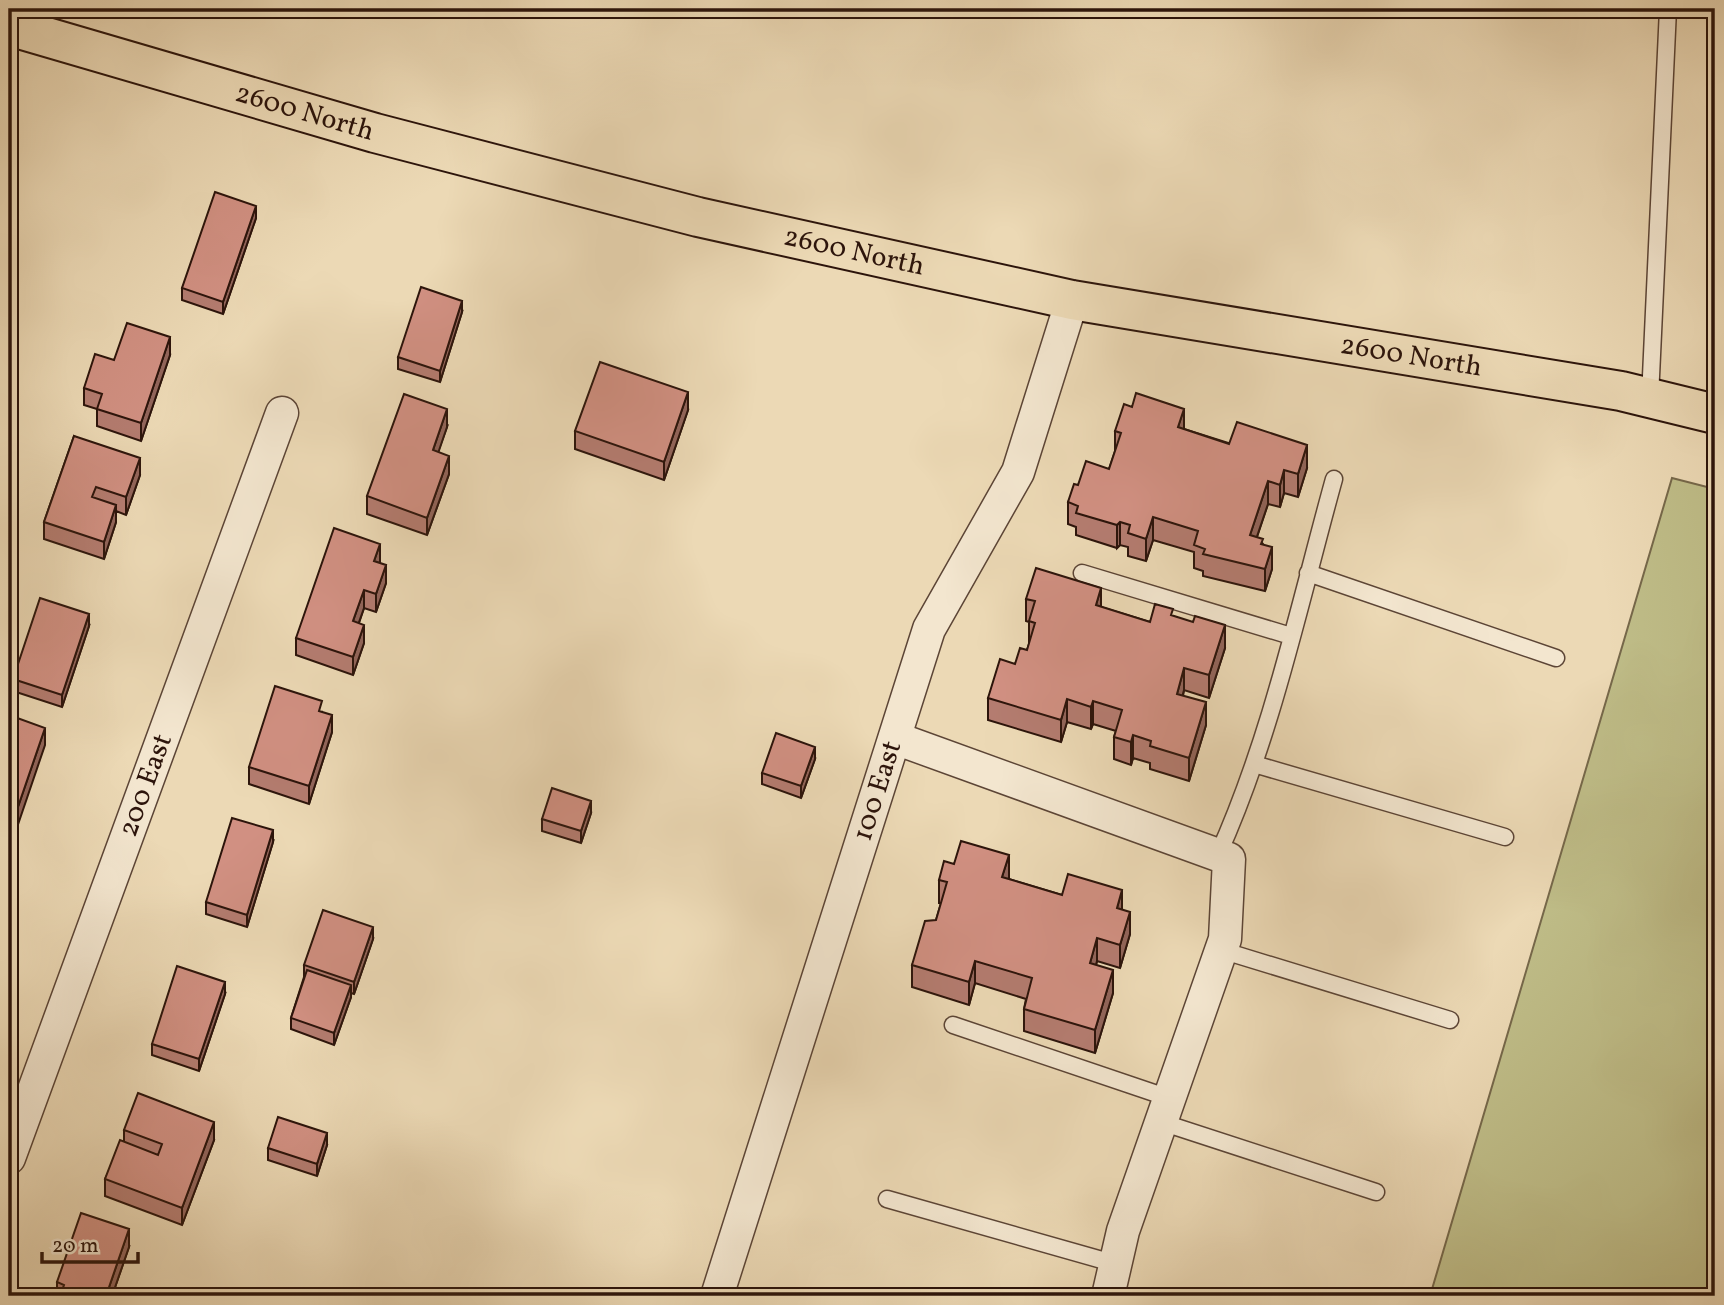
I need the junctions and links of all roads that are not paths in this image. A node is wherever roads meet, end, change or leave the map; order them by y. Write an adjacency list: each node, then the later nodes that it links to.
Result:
1 (1668, 9): 4 (lane)
2 (9, 26): 3 (main road, 2600 North)
3 (1072, 300): 4 (main road, 2600 North); 12 (street, 100 East)
4 (1650, 398): 6 (main road, 2600 North)
5 (282, 413): 20 (street, 200 East)
6 (1715, 414)
7 (1334, 479): 9 (lane)
8 (1082, 573): 10 (lane)
9 (1308, 573): 10 (lane); 11 (lane)
10 (1292, 636): 13 (lane)
11 (1556, 658)
12 (895, 738): 15 (street); 24 (street, 100 East)
13 (1254, 765): 14 (lane); 15 (lane)
14 (1505, 837)
15 (1218, 855): 16 (street)
16 (1221, 950): 17 (lane); 19 (street)
17 (1450, 1020)
18 (953, 1025): 19 (lane)
19 (1165, 1110): 21 (lane); 23 (street)
20 (9, 1158)
21 (1376, 1192)
22 (887, 1199): 23 (lane)
23 (1116, 1264): 25 (street)
24 (717, 1296)
25 (1108, 1296)

